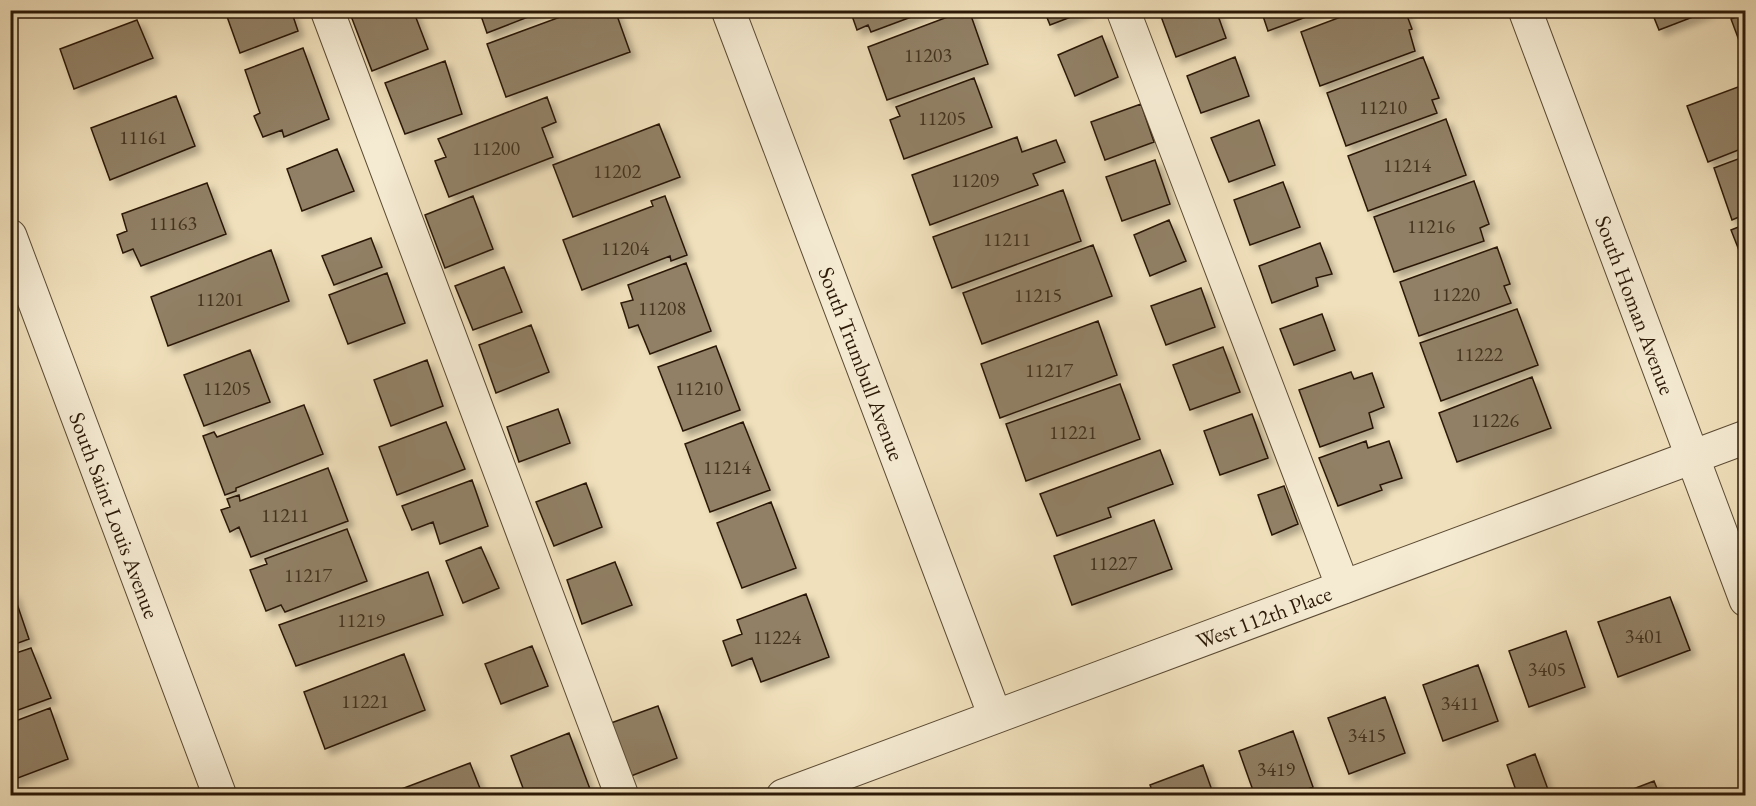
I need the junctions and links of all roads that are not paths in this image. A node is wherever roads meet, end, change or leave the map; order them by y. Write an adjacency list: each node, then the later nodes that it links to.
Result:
1 (327, 10): 12 (street)
2 (728, 10): 10 (street, South Trumbull Avenue)
3 (1123, 10): 8 (street)
4 (1525, 10): 7 (street, South Homan Avenue)
5 (10, 236): 11 (street, South Saint Louis Avenue)
6 (1746, 437): 7 (street, West 112th Place)
7 (1691, 456): 8 (street, West 112th Place); 9 (street, South Homan Avenue)
8 (1343, 587): 10 (street, West 112th Place)
9 (1746, 600)
10 (994, 716): 13 (street, West 112th Place)
11 (220, 795)
12 (622, 795)
13 (783, 795)

